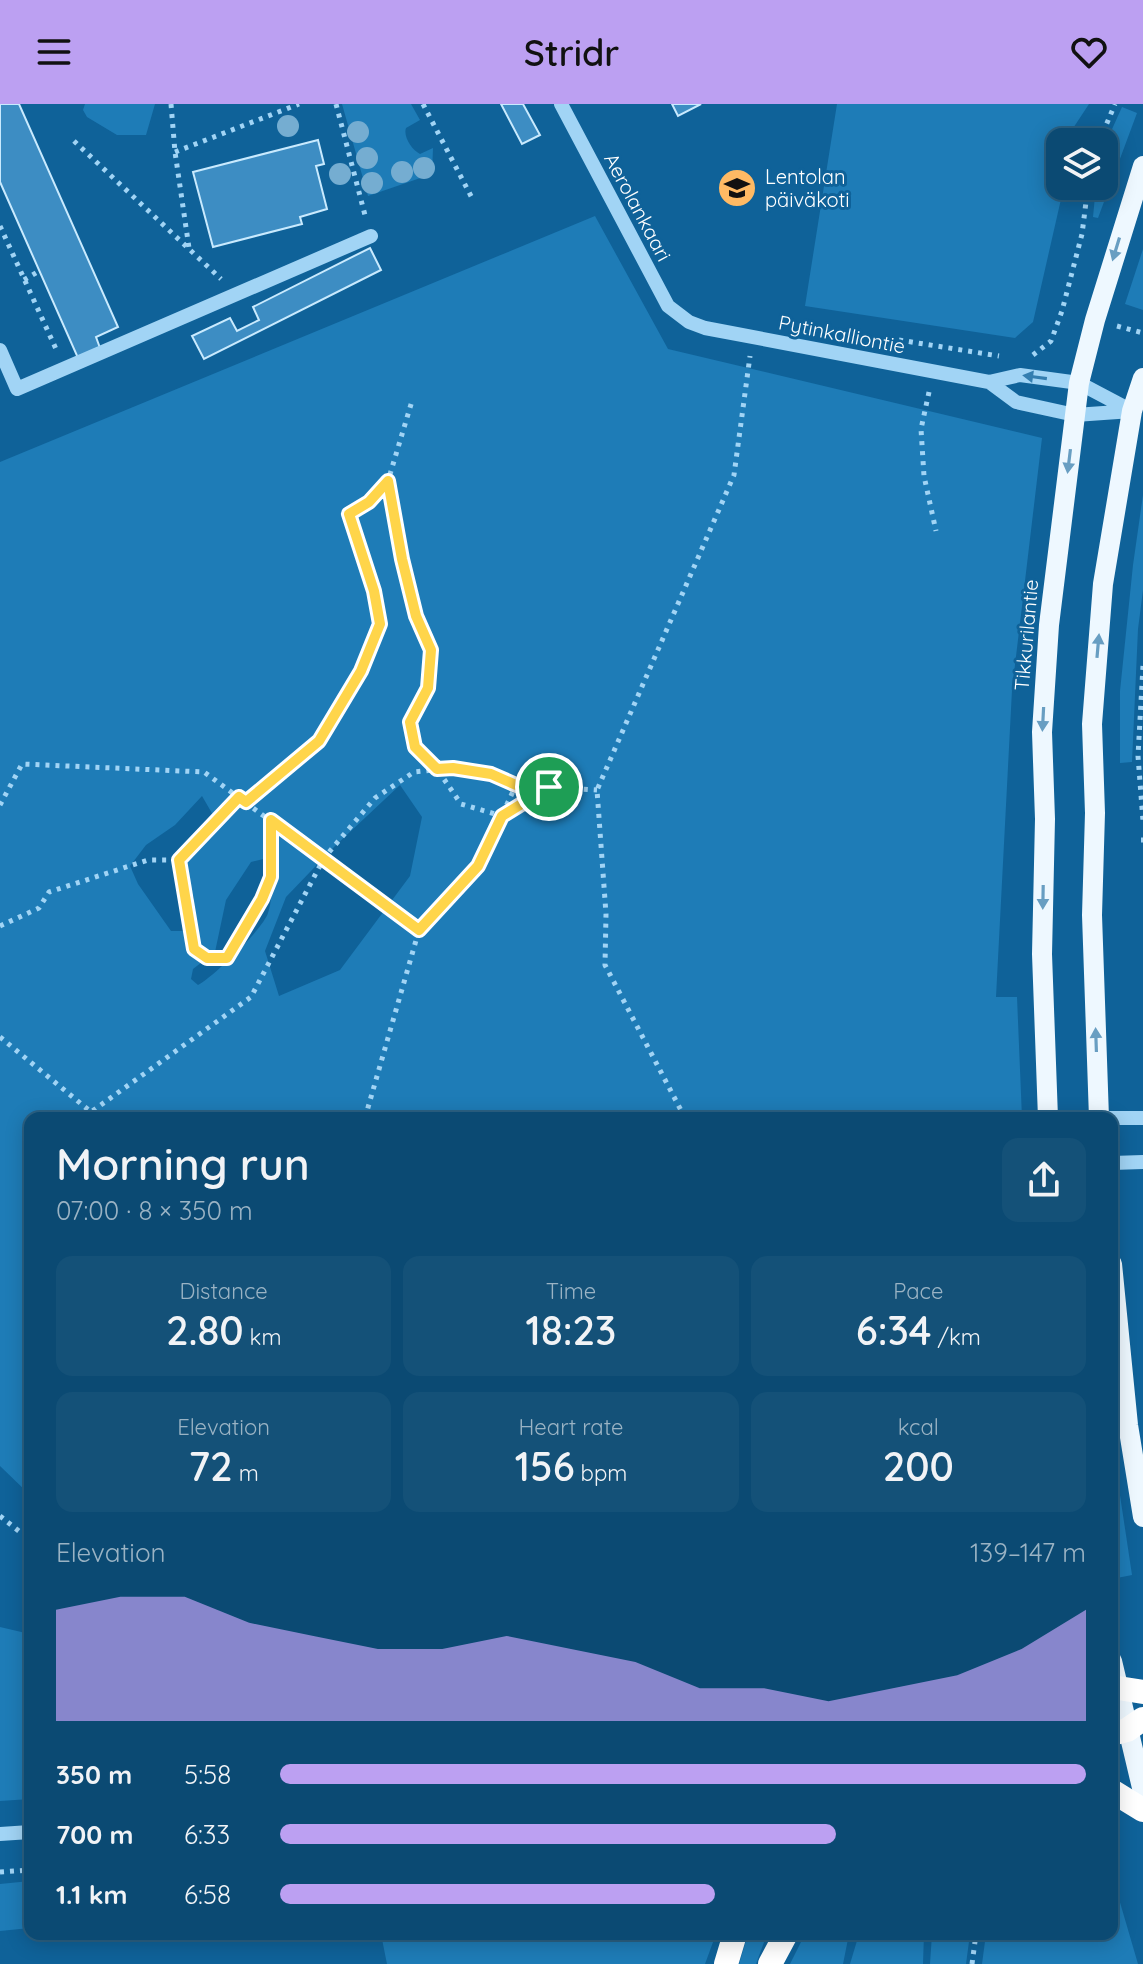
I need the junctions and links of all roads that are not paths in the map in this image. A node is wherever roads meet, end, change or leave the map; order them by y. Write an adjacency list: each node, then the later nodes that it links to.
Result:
1 (561, 104): 4 (street, Aerolankaari)
2 (1143, 166): 8 (main road, Tikkurilantie, one-way to 8)
3 (371, 236): 5 (street)
4 (689, 322): 7 (street, Pytinkalliontie)
5 (0, 350)
6 (1143, 378): 9 (main road)
7 (989, 382): 8 (street, Pytinkalliontie, one-way to 7); 10 (street, Pytinkalliontie)
8 (1079, 383): 9 (street, Pytinkalliontie); 10 (main road, Tikkurilantie)
9 (1132, 411): 10 (street, Pytinkalliontie); 12 (main road, one-way to 9)
10 (1075, 415): 11 (main road, Tikkurilantie, one-way to 11)
11 (1048, 1112)
12 (1098, 1112)
13 (1118, 1118): 14 (street)
14 (1143, 1118)
15 (1143, 1162): 16 (street)
16 (1118, 1163)
17 (1118, 1324): 18 (main road)
18 (1143, 1517)
19 (1118, 1688): 20 (highway)
20 (1143, 1692)
21 (1118, 1700): 22 (main road)
22 (1127, 1728): 23 (main road)
23 (1143, 1792)
24 (1118, 1795): 25 (highway)
25 (1143, 1810)
26 (24, 1832): 27 (street)
27 (0, 1834)
28 (733, 1940): 30 (highway)
29 (783, 1940): 31 (highway)
30 (726, 1964)
31 (770, 1964)

